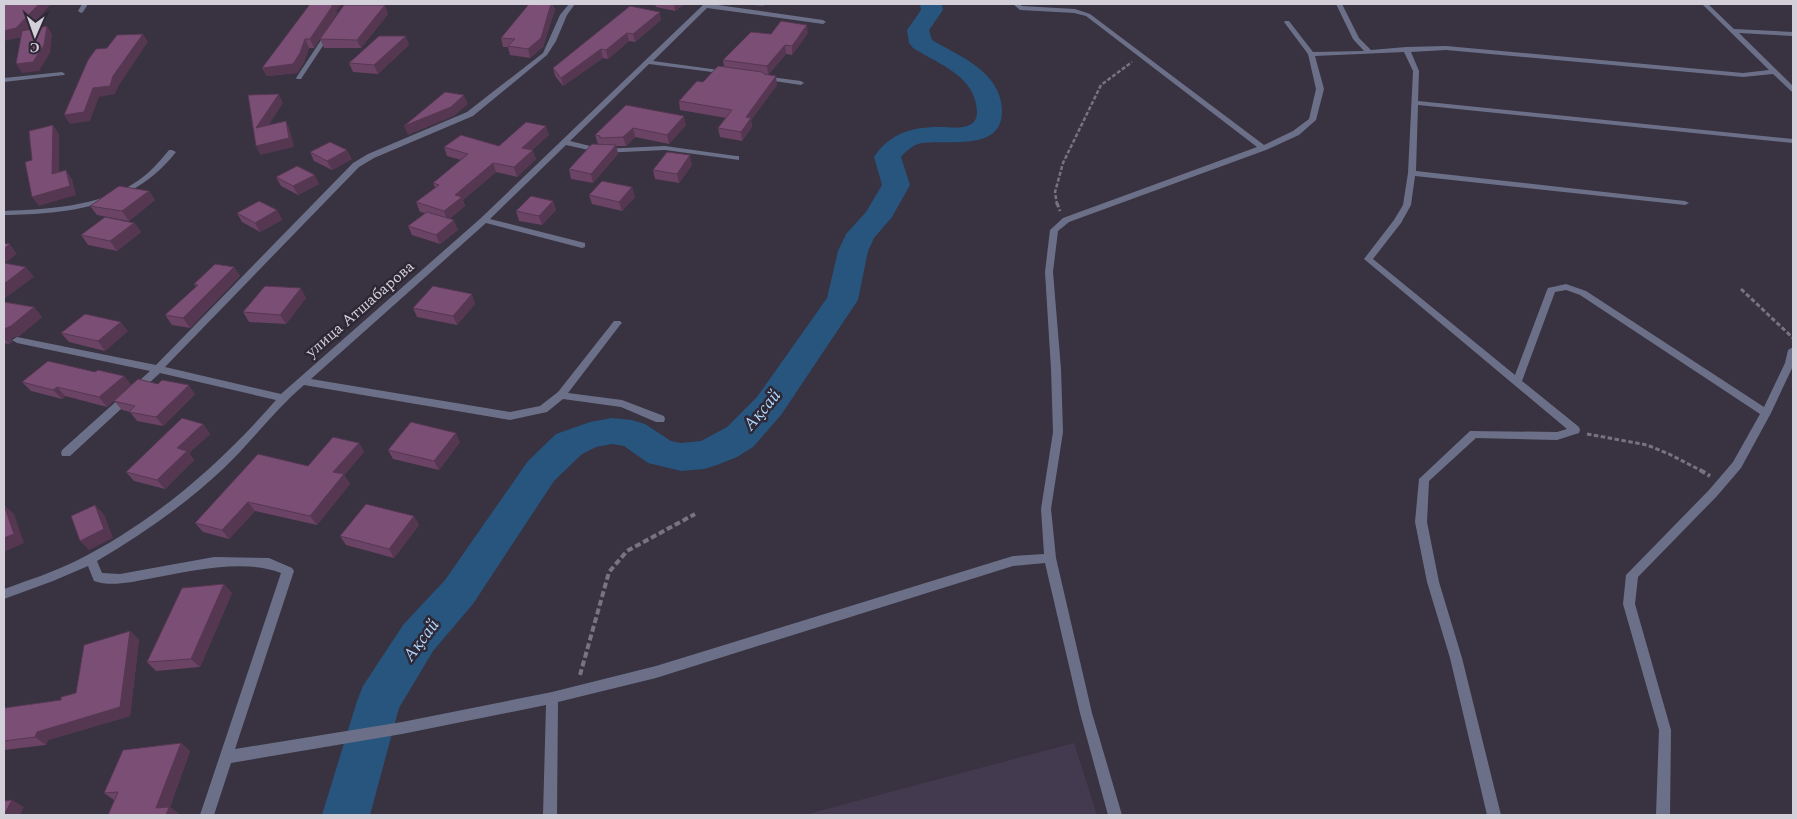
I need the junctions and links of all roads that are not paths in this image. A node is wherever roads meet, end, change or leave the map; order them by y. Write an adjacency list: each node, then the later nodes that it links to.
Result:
1 (84, 4): 7 (street)
2 (572, 4): 39 (street)
3 (1016, 4): 28 (street)
4 (1339, 4): 14 (street)
5 (1705, 4): 11 (street)
6 (707, 5): 8 (street); 16 (street, улица Атшабарова)
7 (81, 11)
8 (823, 22)
9 (1288, 22): 15 (street)
10 (331, 28): 21 (street)
11 (1734, 31): 12 (street); 17 (street)
12 (1793, 34)
13 (1406, 49): 14 (street); 17 (street); 25 (street)
14 (1369, 52): 15 (street)
15 (1311, 54): 28 (street)
16 (648, 62): 19 (street); 27 (street, улица Атшабарова)
17 (1773, 72): 24 (street)
18 (62, 74): 22 (street)
19 (734, 74)
20 (753, 76): 23 (street)
21 (299, 78)
22 (4, 80)
23 (801, 83)
24 (1793, 90)
25 (1414, 103): 26 (street); 31 (street)
26 (1793, 141)
27 (564, 142): 30 (street); 34 (street, улица Атшабарова)
28 (1263, 148): 47 (street)
29 (172, 152): 33 (street)
30 (736, 158)
31 (1412, 174): 32 (street); 41 (street)
32 (1685, 203)
33 (4, 213)
34 (484, 220): 35 (street); 40 (street, улица Атшабарова)
35 (582, 245)
36 (617, 323): 42 (street)
37 (17, 340): 39 (street)
38 (1793, 350): 44 (street)
39 (158, 369): 43 (street); 46 (street)
40 (301, 381): 42 (street); 43 (street, улица Атшабарова)
41 (1517, 382): 44 (street); 55 (street)
42 (561, 396): 45 (street)
43 (283, 398): 48 (street, улица Атшабарова)
44 (1766, 413): 56 (street)
45 (660, 419)
46 (66, 453)
47 (1050, 558): 50 (street); 54 (street)
48 (90, 559): 49 (street, улица Атшабарова); 51 (street)
49 (4, 594)
50 (552, 698): 51 (street); 53 (street)
51 (226, 757): 52 (street)
52 (207, 815)
53 (550, 815)
54 (1115, 815)
55 (1494, 815)
56 (1663, 815)

